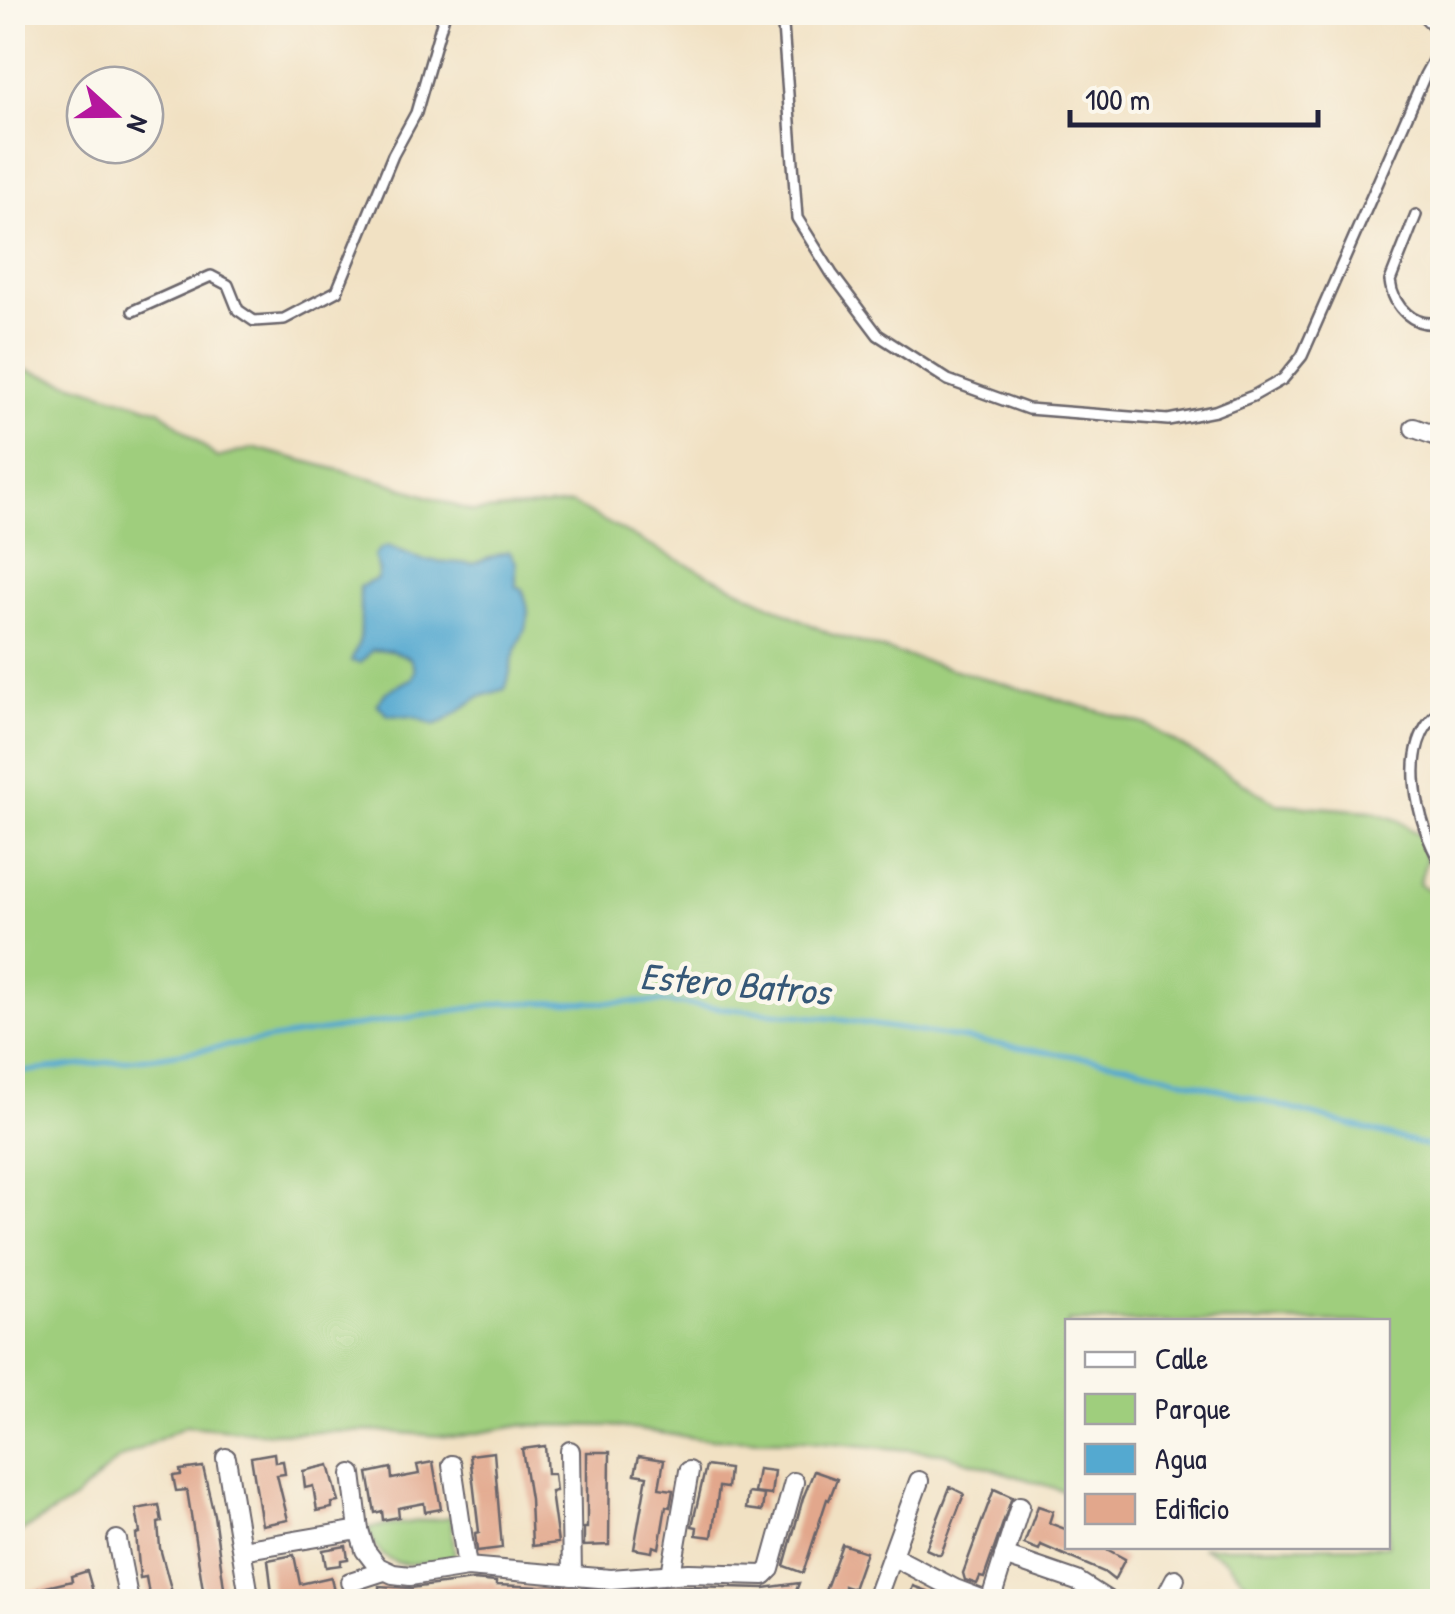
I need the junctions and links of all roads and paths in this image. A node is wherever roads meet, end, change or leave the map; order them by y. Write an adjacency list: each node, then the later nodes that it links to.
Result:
1 (445, 12): 7 (lane)
2 (782, 12): 5 (lane)
3 (1425, 12): 4 (street)
4 (1442, 28)
5 (1442, 44)
6 (1416, 215): 8 (lane)
7 (133, 311)
8 (1442, 321)
9 (1414, 428): 10 (street)
10 (1442, 438)
11 (1442, 711): 12 (lane)
12 (1442, 865)
13 (570, 1452): 29 (street)
14 (226, 1458): 23 (street)
15 (452, 1465): 26 (street)
16 (689, 1472): 28 (street)
17 (352, 1474): 21 (street)
18 (794, 1482): 28 (street)
19 (920, 1482): 24 (street)
20 (1020, 1506): 25 (street)
21 (359, 1530): 23 (street); 27 (street)
22 (117, 1540): 32 (street)
23 (242, 1550): 33 (street)
24 (892, 1556): 34 (street); 35 (street)
25 (1004, 1556): 35 (street); 36 (street)
26 (467, 1567): 27 (street); 29 (street)
27 (384, 1570): 31 (street)
28 (671, 1574): 29 (street)
29 (572, 1576)
30 (1175, 1580): 37 (street)
31 (350, 1582)
32 (128, 1602)
33 (250, 1602)
34 (876, 1602)
35 (989, 1602)
36 (1110, 1602)
37 (1163, 1602)

